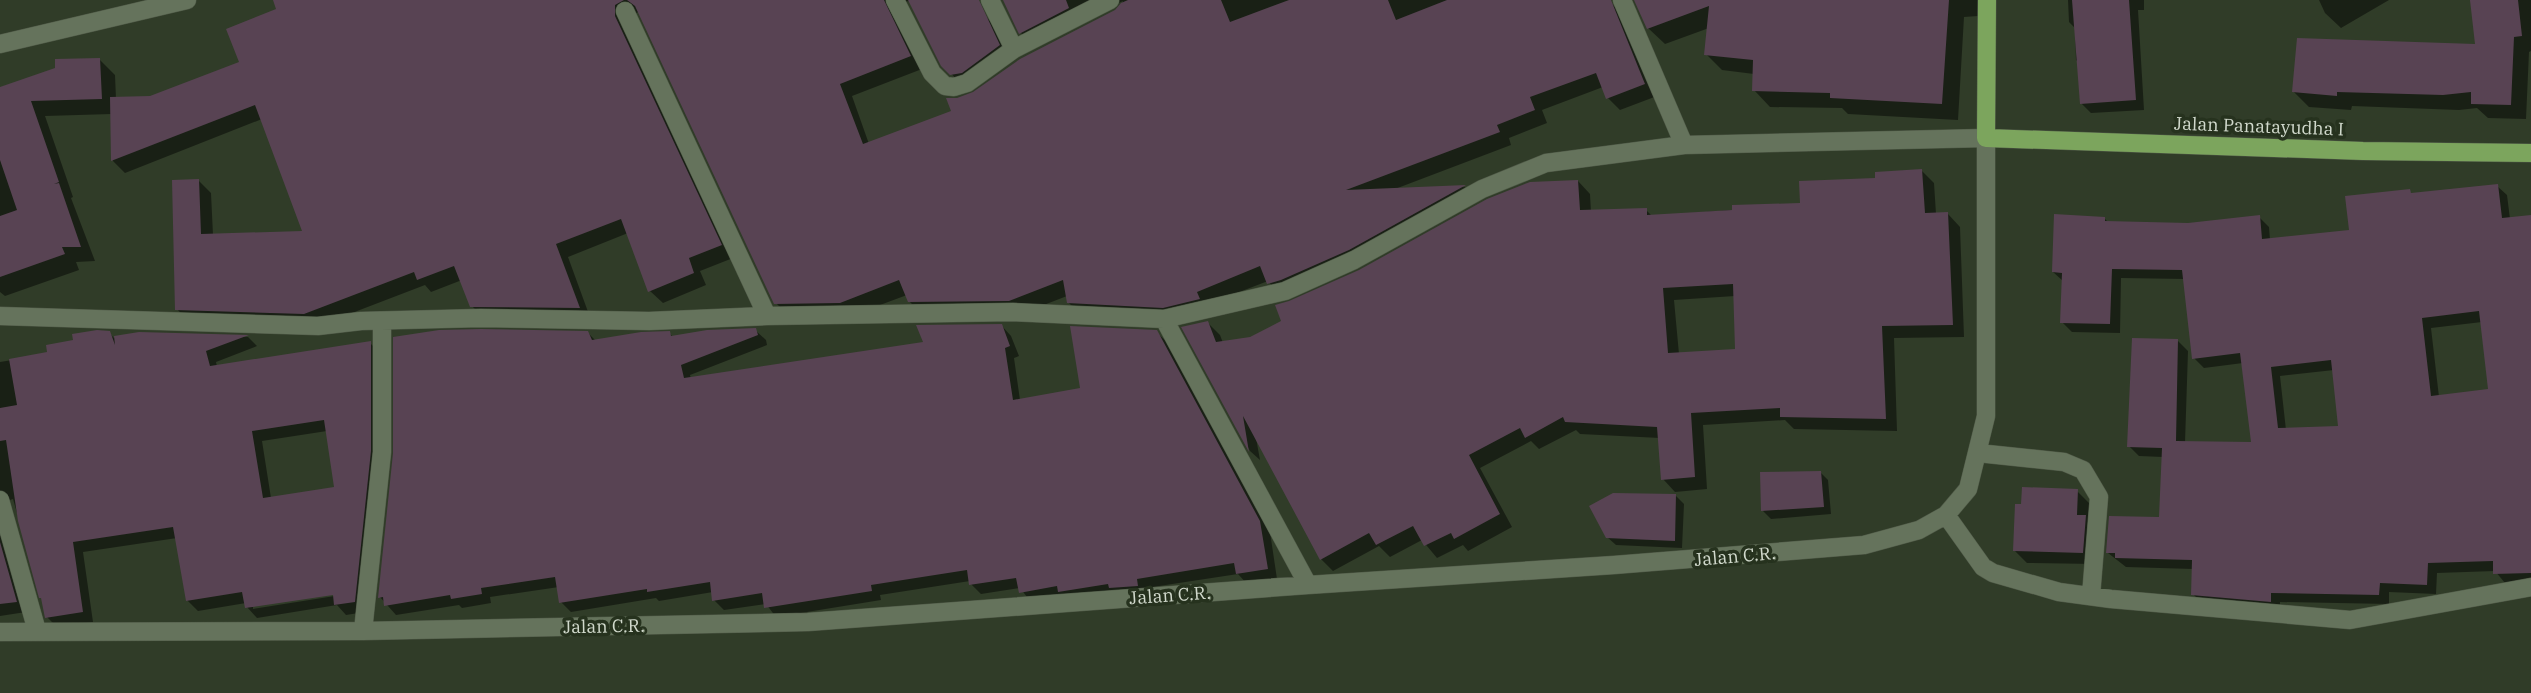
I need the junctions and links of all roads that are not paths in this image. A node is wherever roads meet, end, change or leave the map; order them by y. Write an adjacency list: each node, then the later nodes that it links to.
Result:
1 (895, 0): 9 (street)
2 (990, 0): 9 (street)
3 (1110, 0): 9 (street)
4 (1622, 0): 11 (street)
5 (1987, 0): 10 (main road)
6 (178, 2): 8 (street)
7 (625, 11): 14 (street)
8 (0, 44)
9 (1014, 49)
10 (1986, 138): 11 (street); 12 (main road, Jalan Panatayudha I); 17 (street, Jalan C.R.)
11 (1684, 145): 15 (street)
12 (2531, 153)
13 (0, 316): 16 (street)
14 (767, 316): 15 (street); 16 (street)
15 (1164, 319): 20 (street)
16 (382, 322): 24 (street)
17 (1978, 453): 19 (street, Jalan C.R.); 22 (street)
18 (0, 500): 23 (street)
19 (1946, 515): 20 (street, Jalan C.R.); 22 (street)
20 (1308, 585): 24 (street, Jalan C.R.)
21 (2531, 587): 22 (street)
22 (2091, 596)
23 (37, 631): 24 (street, Jalan C.R.); 25 (street, Jalan C.R.)
24 (363, 631)
25 (0, 632)

